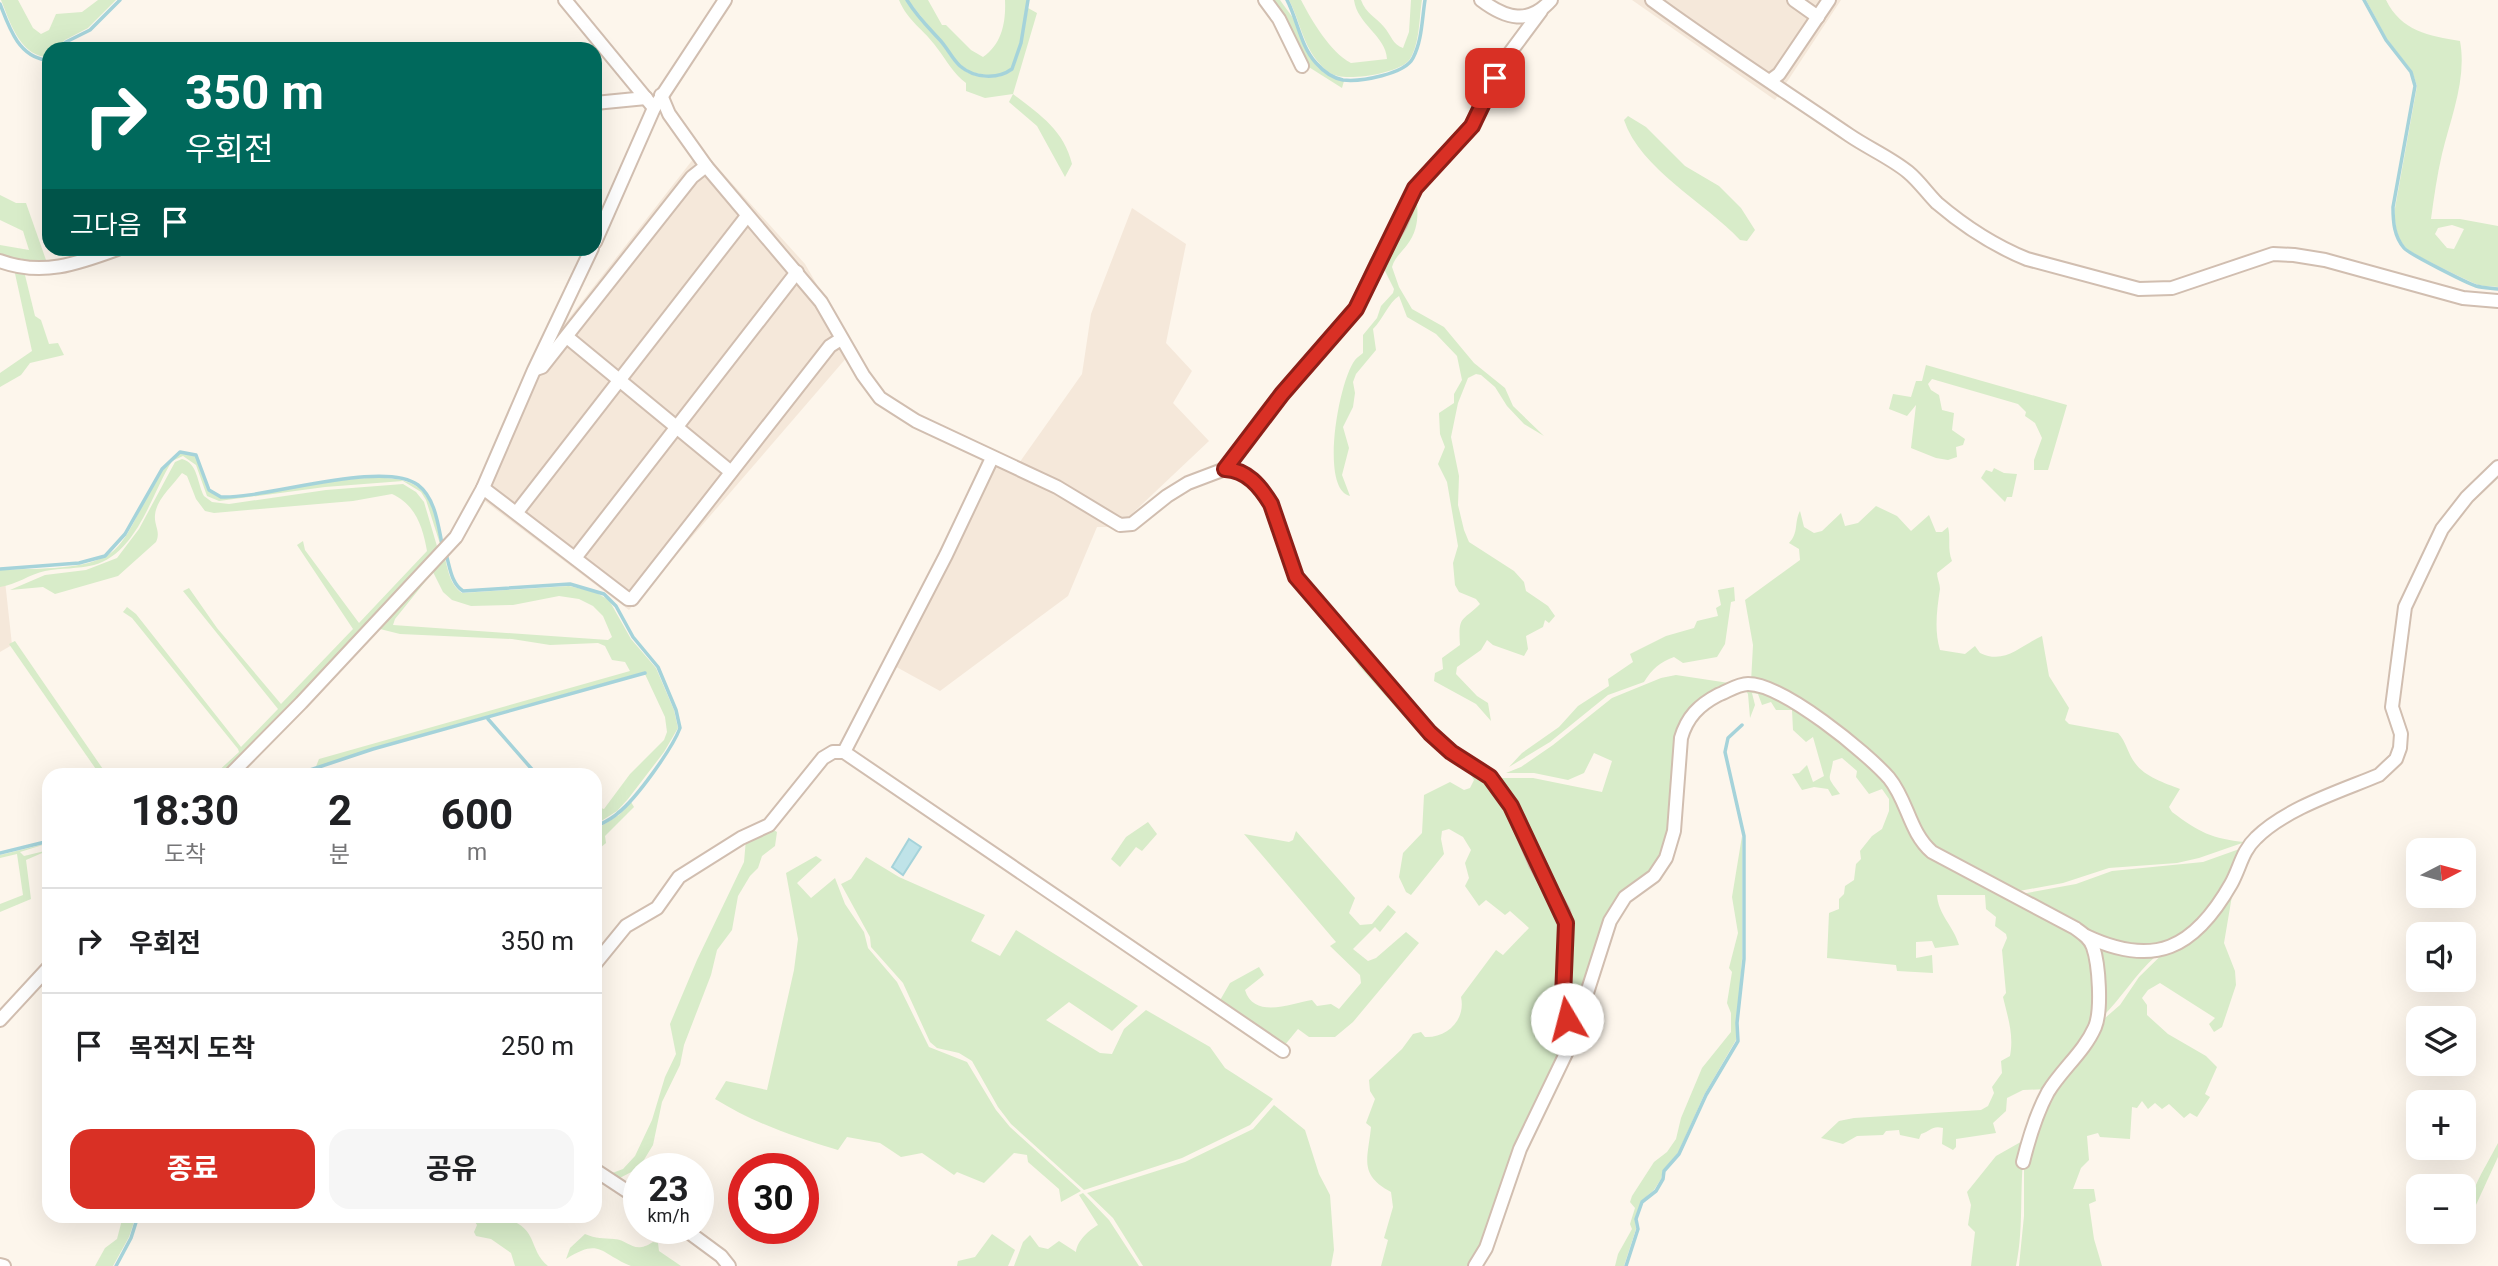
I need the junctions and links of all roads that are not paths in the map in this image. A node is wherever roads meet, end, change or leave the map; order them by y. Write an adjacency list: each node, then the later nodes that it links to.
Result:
1 (565, 0): 11 (street)
2 (725, 0): 15 (street)
3 (1265, 0): 13 (street)
4 (1481, 0): 9 (street)
5 (1551, 0): 9 (street)
6 (1652, 0): 14 (street)
7 (1794, 0): 10 (street)
8 (1829, 0): 10 (street)
9 (1541, 11): 33 (street)
10 (1818, 17): 14 (street)
11 (600, 42)
12 (602, 45): 17 (street)
13 (1302, 66)
14 (1771, 80): 25 (street)
15 (661, 95): 17 (street); 18 (street)
16 (602, 103): 17 (street)
17 (650, 103): 20 (street)
18 (706, 166): 19 (street); 26 (street)
19 (747, 216): 24 (street); 29 (street)
20 (602, 224)
21 (96, 256): 23 (street)
22 (588, 256): 28 (street)
23 (0, 261)
24 (797, 272): 27 (street); 30 (street)
25 (2498, 301)
26 (567, 338): 28 (street); 29 (street)
27 (841, 339): 31 (street); 34 (street)
28 (534, 370): 35 (street)
29 (619, 380): 30 (street); 36 (street)
30 (677, 427): 34 (street); 37 (street)
31 (992, 458): 33 (street); 38 (street)
32 (2498, 467): 40 (street)
33 (1225, 469): 44 (street)
34 (731, 472): 37 (street)
35 (483, 488): 36 (street); 39 (street)
36 (517, 512): 37 (street)
37 (575, 558)
38 (844, 752): 41 (street); 45 (street)
39 (237, 768)
40 (2085, 935): 44 (street); 46 (street)
41 (602, 955)
42 (42, 975): 43 (street)
43 (0, 1020)
44 (1571, 1043): 51 (street)
45 (1283, 1051)
46 (2023, 1162)
47 (602, 1175): 48 (street)
48 (623, 1188)
49 (705, 1244): 50 (street)
50 (729, 1266)
51 (1475, 1266)

